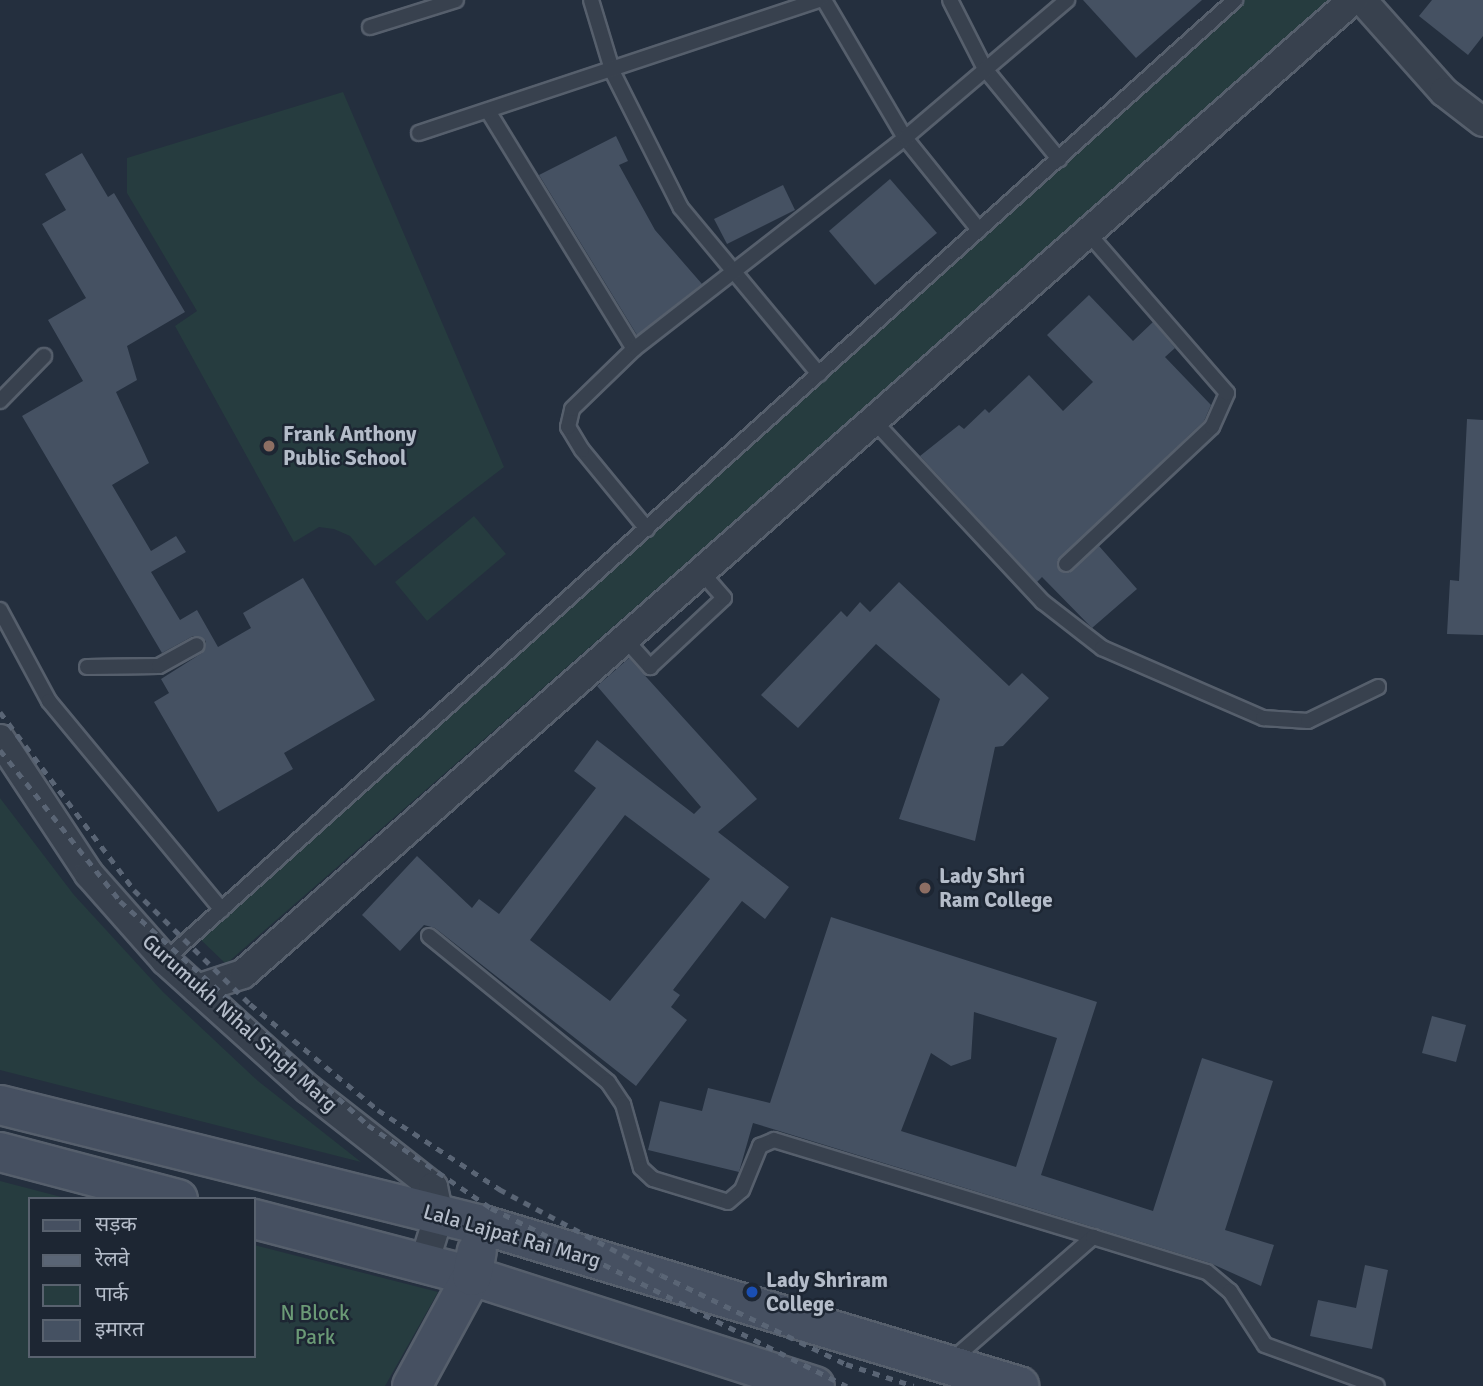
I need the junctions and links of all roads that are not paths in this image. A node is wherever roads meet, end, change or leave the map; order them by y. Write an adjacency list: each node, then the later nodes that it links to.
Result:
1 (456, 0): 9 (lane)
2 (591, 0): 11 (lane)
3 (822, 0): 11 (lane); 15 (lane)
4 (950, 0): 10 (lane)
5 (1066, 0): 10 (lane)
6 (1235, 0): 16 (lane)
7 (1353, 0): 18 (street)
8 (1362, 0): 13 (street)
9 (370, 27)
10 (985, 69): 15 (lane); 16 (lane)
11 (613, 73): 12 (lane); 19 (lane)
12 (488, 111): 14 (lane); 20 (lane)
13 (1483, 122)
14 (419, 133)
15 (905, 138): 17 (lane); 19 (lane)
16 (1059, 159): 17 (lane)
17 (979, 230): 22 (lane)
18 (1088, 233): 24 (street); 26 (lane)
19 (729, 274): 20 (lane); 22 (lane)
20 (634, 349): 25 (lane)
21 (44, 356): 23 (lane)
22 (819, 374): 25 (lane)
23 (0, 401)
24 (874, 421): 27 (street); 32 (lane)
25 (646, 529): 34 (lane)
26 (1066, 565)
27 (701, 572): 29 (street); 29 (lane)
28 (0, 610): 34 (lane)
29 (625, 639): 37 (street)
30 (197, 645): 31 (lane)
31 (87, 667)
32 (1378, 687)
33 (0, 739): 36 (street, Gurumukh Nihal Singh Marg)
34 (222, 910): 36 (lane)
35 (429, 936): 46 (lane)
36 (165, 960): 37 (street, Gurumukh Nihal Singh Marg)
37 (197, 989): 43 (street, Gurumukh Nihal Singh Marg)
38 (0, 1105): 39 (main road, Lala Lajpat Rai Marg)
39 (52, 1118): 41 (main road); 43 (main road, Lala Lajpat Rai Marg)
40 (0, 1152): 41 (main road)
41 (43, 1163): 42 (main road)
42 (170, 1197)
43 (439, 1214): 45 (main road, Lala Lajpat Rai Marg); 47 (street)
44 (256, 1220): 47 (main road)
45 (492, 1228): 48 (main road); 49 (main road, Lala Lajpat Rai Marg)
46 (1093, 1237): 49 (lane); 54 (lane)
47 (424, 1264): 48 (main road)
48 (481, 1279): 50 (main road); 51 (main road); 52 (main road)
49 (947, 1365): 53 (main road, Lala Lajpat Rai Marg)
50 (412, 1386)
51 (435, 1386)
52 (815, 1386)
53 (1019, 1386)
54 (1377, 1386)

